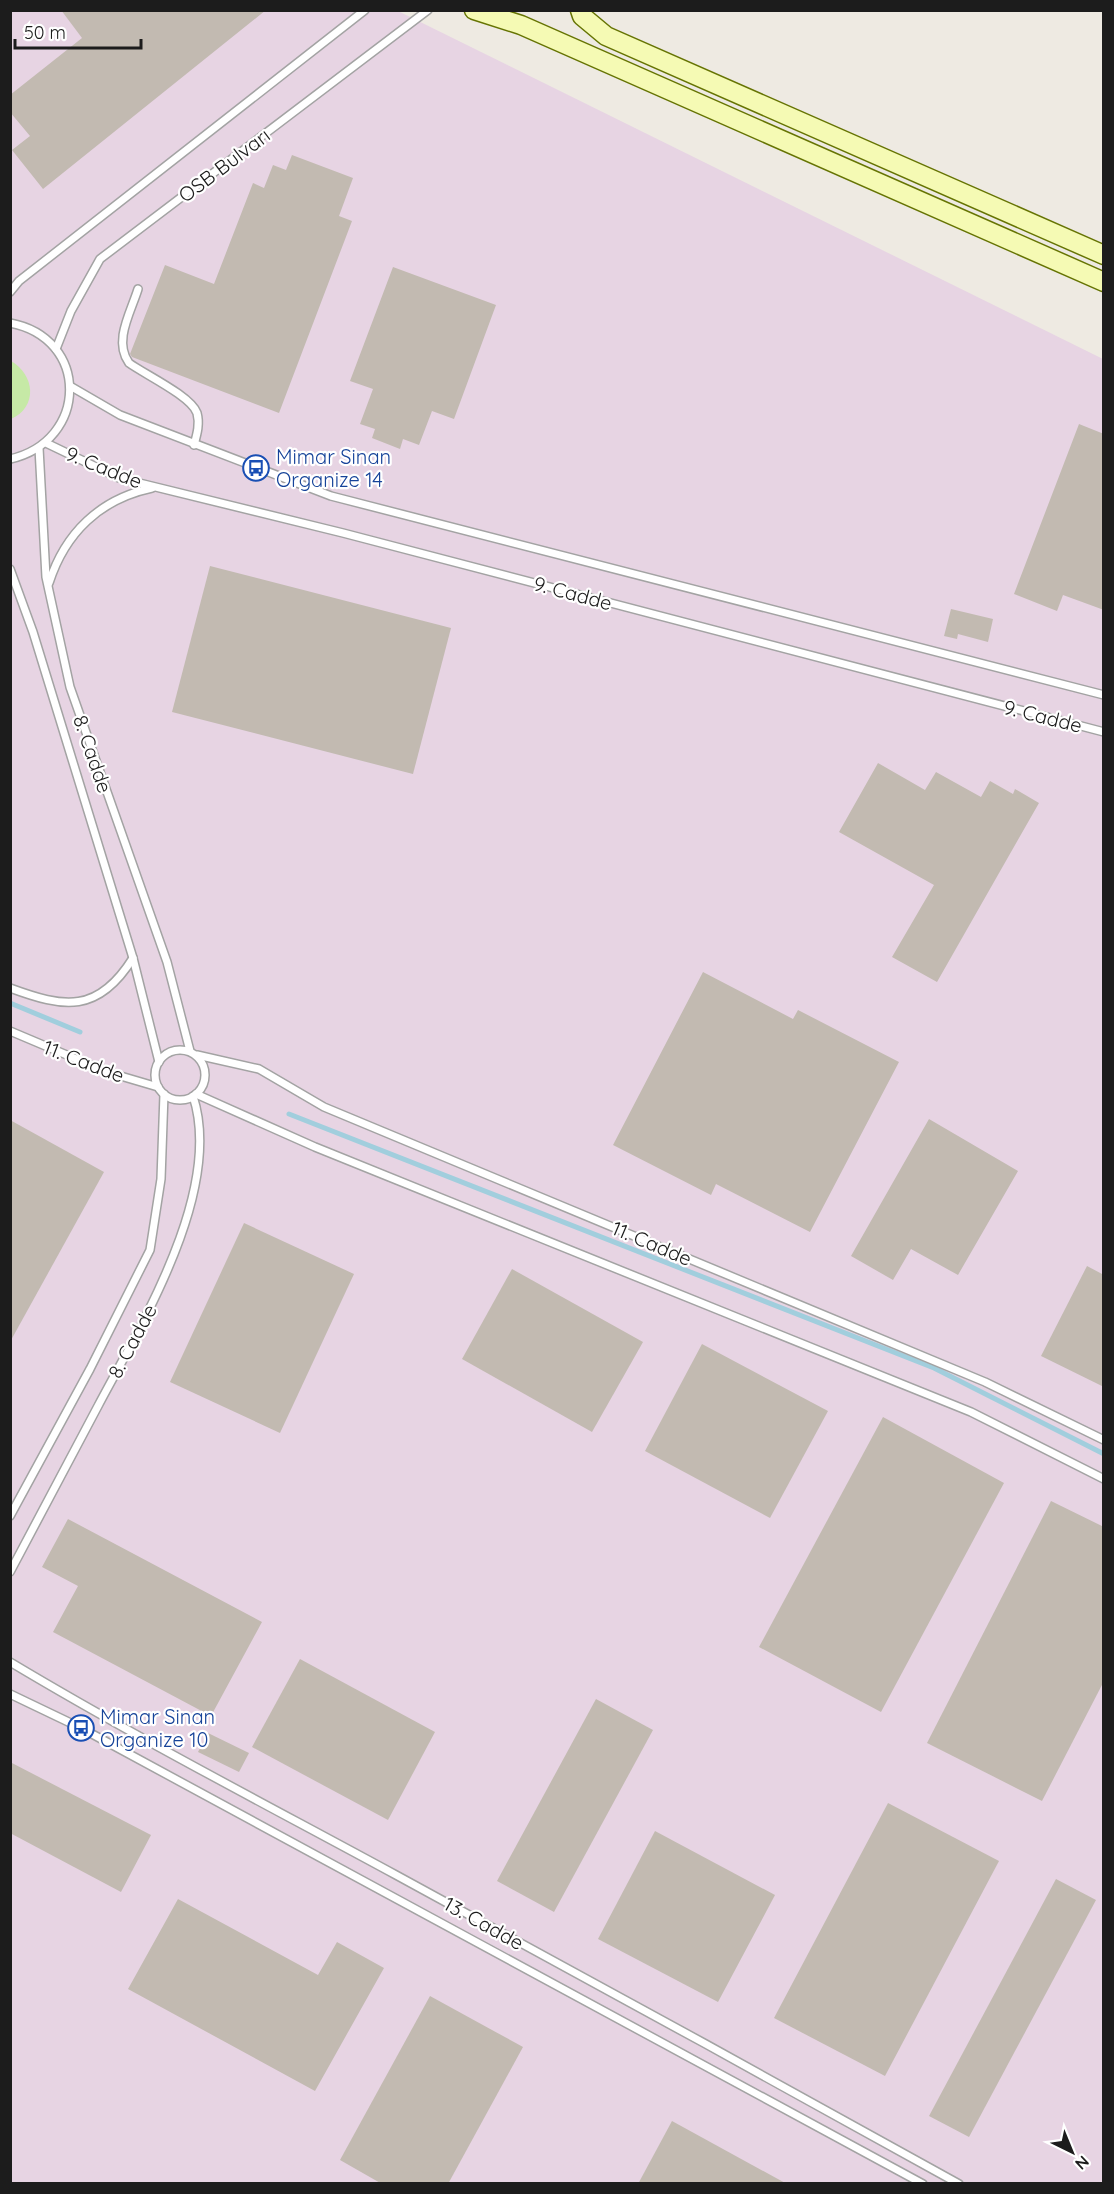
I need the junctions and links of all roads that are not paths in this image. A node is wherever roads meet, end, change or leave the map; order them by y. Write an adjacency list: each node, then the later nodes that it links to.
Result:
1 (365, 10): 8 (lane, OSB Bulvarı)
2 (428, 10): 10 (lane, OSB Bulvarı)
3 (474, 10): 6 (street)
4 (579, 10): 5 (street)
5 (1104, 255)
6 (1104, 282)
7 (138, 289): 12 (lane)
8 (10, 292)
9 (10, 322): 10 (lane)
10 (56, 348): 11 (lane)
11 (70, 386): 12 (lane, 9. Cadde); 13 (lane)
12 (194, 445): 18 (lane, 9. Cadde)
13 (43, 446): 14 (lane); 15 (lane, 9. Cadde); 17 (lane, 8. Cadde)
14 (10, 459)
15 (155, 488): 17 (lane); 19 (lane, 9. Cadde)
16 (10, 569): 20 (lane, 8. Cadde)
17 (48, 586): 23 (lane, 8. Cadde)
18 (1104, 695)
19 (1104, 732)
20 (133, 958): 21 (lane); 25 (lane, 8. Cadde)
21 (10, 988)
22 (10, 1032): 26 (lane, 11. Cadde)
23 (190, 1051): 24 (lane); 25 (lane)
24 (197, 1055): 28 (lane); 29 (lane, 11. Cadde)
25 (159, 1062): 26 (lane)
26 (158, 1087): 27 (lane)
27 (164, 1094): 28 (lane); 31 (lane, 8. Cadde)
28 (195, 1095): 30 (lane, 11. Cadde); 32 (lane, 8. Cadde)
29 (1104, 1440)
30 (1104, 1479)
31 (10, 1516)
32 (10, 1572)
33 (10, 1662): 36 (lane, 13. Cadde)
34 (10, 1694): 35 (lane, 13. Cadde)
35 (923, 2184)
36 (959, 2184)

